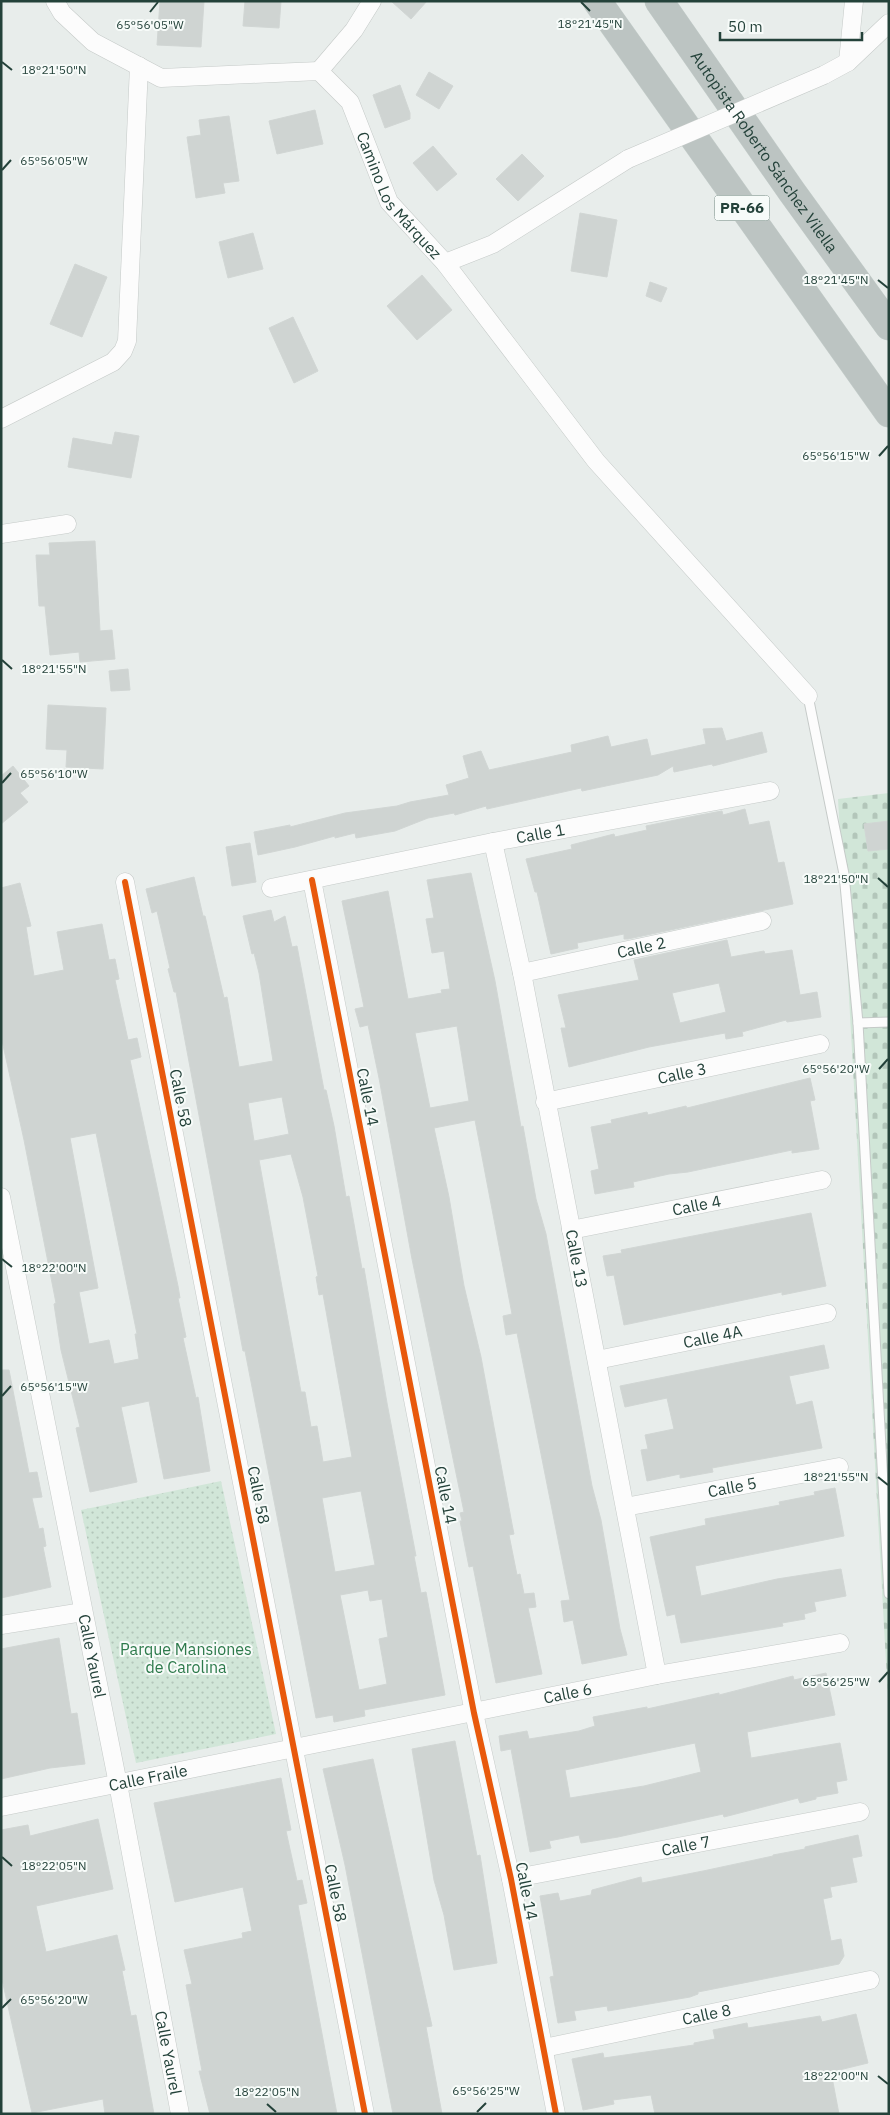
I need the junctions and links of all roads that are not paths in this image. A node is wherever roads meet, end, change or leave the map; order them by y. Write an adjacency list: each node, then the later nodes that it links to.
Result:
1 (54, 1): 8 (street)
2 (372, 1): 9 (street)
3 (597, 1): 12 (highway, PR-66)
4 (659, 1): 11 (highway, Autopista Roberto Sánchez Vilella / PR-66)
5 (854, 1): 7 (street)
6 (889, 23): 7 (street, Camino Los Márquez)
7 (848, 62): 10 (street, Camino Los Márquez, bridge)
8 (139, 66): 9 (street); 13 (street)
9 (319, 72): 10 (street, Camino Los Márquez)
10 (445, 263): 16 (street)
11 (889, 326)
12 (889, 413)
13 (1, 419)
14 (67, 524): 15 (street)
15 (1, 534)
16 (808, 696): 25 (lane)
17 (770, 791): 18 (street, Calle 1)
18 (493, 842): 19 (street, Calle 1); 23 (street, Calle 13)
19 (312, 880): 21 (street, Calle 1); 41 (street, Calle 14)
20 (125, 882): 42 (street, Calle 58)
21 (271, 888)
22 (762, 921): 23 (street, Calle 2)
23 (522, 973): 27 (street, Calle 13)
24 (889, 1022): 25 (lane)
25 (858, 1023): 33 (lane)
26 (820, 1044): 27 (street, Calle 3)
27 (545, 1102): 30 (street, Calle 13)
28 (822, 1180): 30 (street, Calle 4)
29 (1, 1197): 37 (street, Calle Yaurel)
30 (571, 1230): 32 (street, Calle 13)
31 (828, 1313): 32 (street, Calle 4A)
32 (597, 1360): 35 (street, Calle 13)
33 (884, 1442): 36 (lane)
34 (839, 1467): 35 (street, Calle 5)
35 (625, 1507): 40 (street, Calle 13)
36 (889, 1594)
37 (83, 1612): 38 (street); 43 (street, Calle Yaurel)
38 (1, 1624)
39 (840, 1643): 40 (street, Calle 6)
40 (657, 1676): 41 (street, Calle 6)
41 (474, 1713): 42 (street, Calle 6); 46 (street, Calle 14)
42 (294, 1749): 43 (street, Calle Fraile); 50 (street, Calle 58)
43 (118, 1784): 44 (street, Calle Fraile); 49 (street, Calle Yaurel)
44 (1, 1807)
45 (860, 1812): 46 (street, Calle 7)
46 (511, 1879): 48 (street, Calle 14)
47 (870, 1980): 48 (street, Calle 8)
48 (544, 2048): 51 (street, Calle 14)
49 (180, 2114)
50 (365, 2114)
51 (556, 2114)

